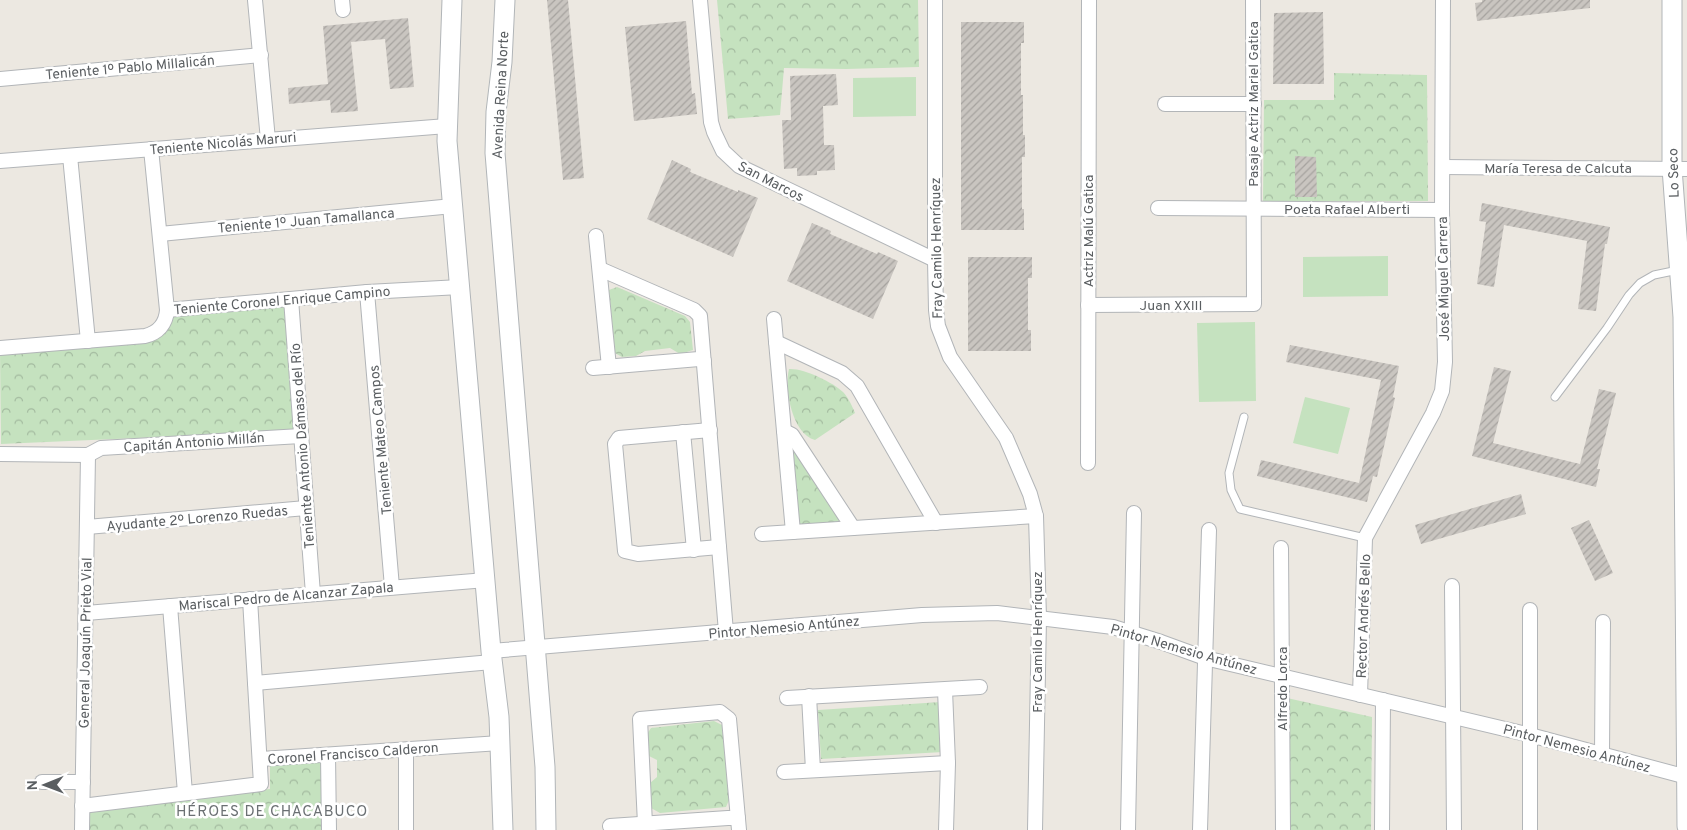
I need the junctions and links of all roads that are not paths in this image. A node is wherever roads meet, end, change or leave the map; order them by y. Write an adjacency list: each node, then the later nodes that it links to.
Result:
1 (255, 0): 10 (street)
2 (452, 0): 14 (street)
3 (505, 0): 80 (street, Avenida Reina Norte)
4 (700, 0): 27 (street, San Marcos)
5 (935, 0): 27 (street, Fray Camilo Henríquez)
6 (1089, 0): 34 (street, Actriz Malú Gatica)
7 (1253, 0): 13 (street, Pasaje Actriz Mariel Gatica)
8 (1443, 0): 19 (street, José Miguel Carrera)
9 (1672, 0): 20 (street, Lo Seco)
10 (260, 55): 11 (street, Teniente 1º Pablo Millalicán); 15 (street)
11 (0, 79)
12 (1165, 104): 13 (street)
13 (1254, 104): 23 (street, Pasaje Actriz Mariel Gatica)
14 (447, 126): 15 (street, Teniente Nicolás Maruri); 21 (street)
15 (268, 140): 16 (street, Teniente Nicolás Maruri)
16 (151, 149): 17 (street, Teniente Nicolás Maruri); 25 (street)
17 (70, 156): 18 (street, Teniente Nicolás Maruri); 38 (street)
18 (0, 161)
19 (1443, 167): 20 (street, María Teresa de Calcuta); 24 (street, José Miguel Carrera)
20 (1680, 169): 29 (street, Lo Seco)
21 (453, 206): 25 (street, Teniente 1º Juan Tamallanca); 30 (street)
22 (1158, 208): 23 (street)
23 (1253, 208): 24 (street, Poeta Rafael Alberti); 33 (street, Pasaje Actriz Mariel Gatica)
24 (1442, 210): 63 (street, José Miguel Carrera)
25 (160, 234): 35 (street)
26 (596, 236): 28 (street)
27 (935, 260): 56 (street, Fray Camilo Henríquez)
28 (600, 269): 41 (street); 42 (street)
29 (1678, 270): 37 (street, Lo Seco); 44 (lane)
30 (460, 287): 31 (street, Teniente Coronel Enrique Campino); 67 (street)
31 (368, 292): 32 (street, Teniente Coronel Enrique Campino); 69 (street, Teniente Mateo Campos)
32 (291, 299): 35 (street, Teniente Coronel Enrique Campino); 49 (street, Teniente Antonio Dámaso del Río)
33 (1254, 304): 34 (street, Juan XXIII)
34 (1088, 305): 52 (street, Actriz Malú Gatica)
35 (167, 310): 38 (street, Teniente Coronel Enrique Campino)
36 (774, 320): 39 (street)
37 (1685, 340): 53 (street, Lo Seco)
38 (88, 341): 40 (street, Teniente Coronel Enrique Campino)
39 (776, 342): 47 (street); 57 (street)
40 (0, 348)
41 (704, 361): 42 (street); 46 (street)
42 (609, 367): 43 (street)
43 (593, 368)
44 (1555, 397)
45 (1244, 417): 63 (lane)
46 (710, 430): 48 (street); 64 (street)
47 (784, 431): 59 (street); 61 (street)
48 (684, 432): 66 (street); 66 (street)
49 (301, 436): 51 (street, Capitán Antonio Millán); 54 (street, Teniente Antonio Dámaso del Río)
50 (0, 454): 51 (street, Capitán Antonio Millán)
51 (88, 455): 58 (street, General Joaquín Prieto Vial)
52 (1088, 463)
53 (1686, 489): 70 (street, Lo Seco)
54 (306, 508): 58 (street, Ayudante 2º Lorenzo Ruedas); 71 (street, Teniente Antonio Dámaso del Río)
55 (1134, 513): 79 (street)
56 (1036, 516): 57 (street); 76 (street, Fray Camilo Henríquez)
57 (936, 523): 59 (street)
58 (87, 527): 75 (street, General Joaquín Prieto Vial)
59 (853, 528): 61 (street)
60 (1209, 530): 82 (street)
61 (792, 532): 62 (street)
62 (762, 534)
63 (1365, 538): 88 (street, Rector Andrés Bello)
64 (719, 547): 66 (street); 78 (street)
65 (1281, 548): 83 (street, Alfredo Lorca)
66 (694, 550)
67 (486, 580): 69 (street, Mariscal Pedro de Alcanzar Zapala); 81 (street)
68 (1452, 586): 92 (street)
69 (392, 587): 71 (street, Mariscal Pedro de Alcanzar Zapala)
70 (1686, 591): 87 (street, Lo Seco)
71 (313, 594): 72 (street, Mariscal Pedro de Alcanzar Zapala)
72 (250, 599): 73 (street, Mariscal Pedro de Alcanzar Zapala); 84 (street)
73 (170, 606): 75 (street, Mariscal Pedro de Alcanzar Zapala); 105 (street)
74 (1530, 610): 93 (street)
75 (86, 613): 104 (street, General Joaquín Prieto Vial)
76 (1039, 618): 78 (street, Pintor Nemesio Antúnez); 79 (street, Pintor Nemesio Antúnez); 118 (street, Fray Camilo Henríquez)
77 (1603, 622): 96 (street)
78 (726, 632): 80 (street, Pintor Nemesio Antúnez)
79 (1131, 633): 82 (street, Pintor Nemesio Antúnez); 119 (street)
80 (535, 648): 81 (street, Pintor Nemesio Antúnez); 116 (street, Avenida Reina Norte)
81 (492, 657): 84 (street, Pintor Nemesio Antúnez); 94 (street)
82 (1205, 658): 83 (street, Pintor Nemesio Antúnez); 120 (street)
83 (1282, 676): 88 (street, Pintor Nemesio Antúnez); 121 (street, Alfredo Lorca)
84 (256, 683): 98 (street)
85 (980, 687): 86 (street)
86 (945, 690): 89 (street); 99 (street)
87 (1686, 691): 102 (street, Lo Seco)
88 (1360, 695): 91 (street, Pintor Nemesio Antúnez)
89 (809, 696): 90 (street); 100 (street)
90 (787, 698)
91 (1383, 700): 92 (street, Pintor Nemesio Antúnez); 122 (street)
92 (1452, 717): 93 (street, Pintor Nemesio Antúnez); 123 (street)
93 (1530, 735): 96 (street, Pintor Nemesio Antúnez); 124 (street)
94 (500, 743): 95 (street, Coronel Francisco Calderon); 115 (street)
95 (406, 750): 97 (street, Coronel Francisco Calderon); 114 (street)
96 (1602, 754): 102 (street, Pintor Nemesio Antúnez)
97 (328, 755): 98 (street, Coronel Francisco Calderon); 113 (street)
98 (261, 759): 105 (street, Coronel Francisco Calderon)
99 (948, 764): 100 (street); 117 (street)
100 (813, 770): 101 (street)
101 (784, 772)
102 (1687, 777): 106 (street, Lo Seco)
103 (42, 782): 104 (street)
104 (83, 782): 107 (street, General Joaquín Prieto Vial)
105 (185, 793): 107 (street, Coronel Francisco Calderon)
106 (1687, 793): 111 (street, Lo Seco)
107 (82, 806): 112 (street, General Joaquín Prieto Vial)
108 (645, 824): 109 (street); 109 (street); 110 (street)
109 (738, 824)
110 (610, 826)
111 (1687, 826)
112 (82, 830)
113 (329, 830)
114 (406, 830)
115 (503, 830)
116 (546, 830)
117 (946, 830)
118 (1035, 830)
119 (1128, 830)
120 (1200, 830)
121 (1283, 830)
122 (1382, 830)
123 (1454, 830)
124 (1530, 830)

